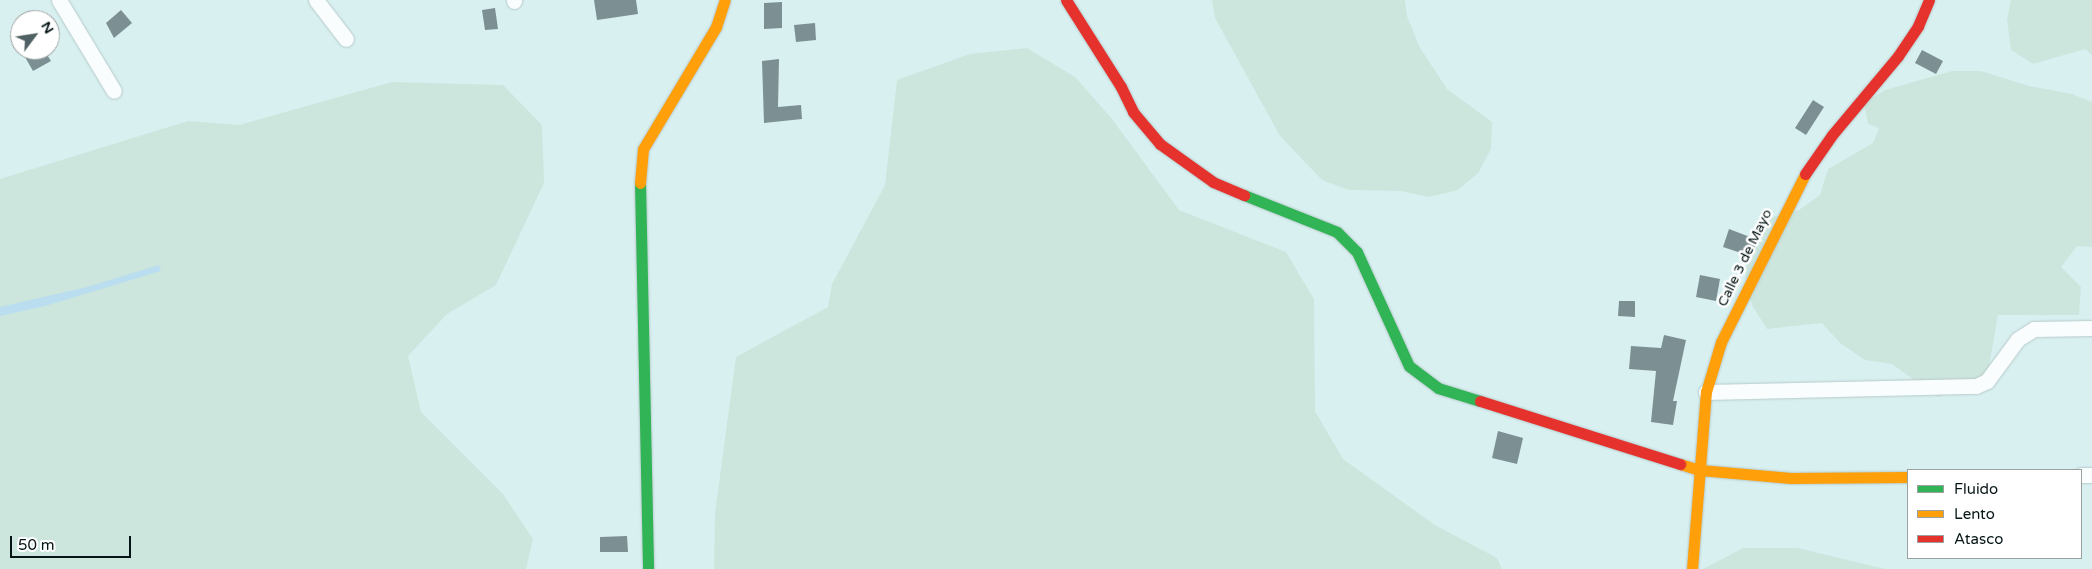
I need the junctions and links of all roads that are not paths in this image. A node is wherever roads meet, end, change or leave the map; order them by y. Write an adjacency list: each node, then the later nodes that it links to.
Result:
1 (58, 0): 7 (street)
2 (316, 0): 6 (street)
3 (725, 0): 12 (street)
4 (1066, 0): 10 (street)
5 (1929, 0): 9 (street, Calle 3 de Mayo)
6 (346, 39)
7 (114, 91)
8 (2092, 328): 9 (street)
9 (1706, 392): 10 (street, Calle 3 de Mayo)
10 (1700, 470): 11 (street); 13 (street, Calle 3 de Mayo)
11 (1907, 477)
12 (648, 569)
13 (1692, 569)

